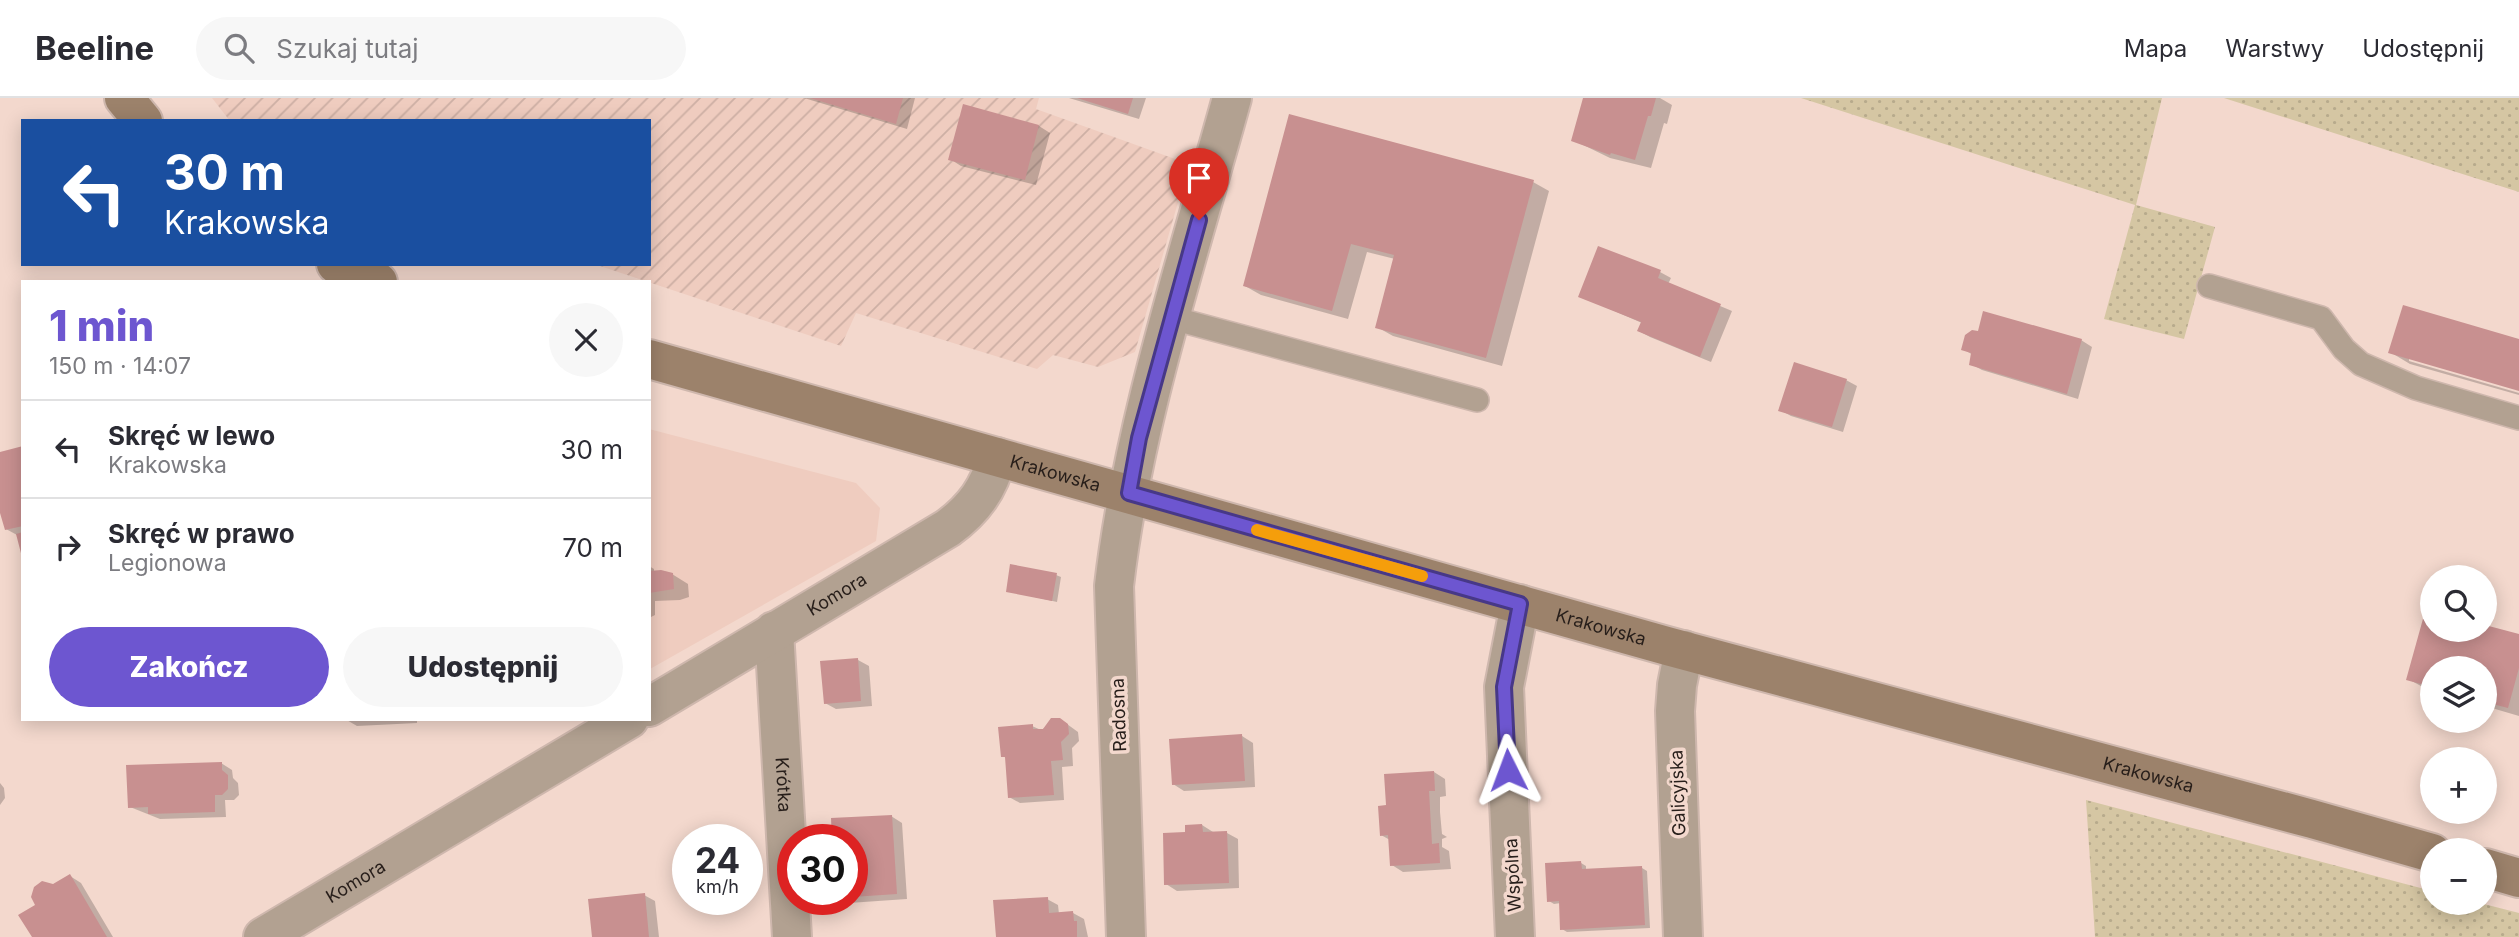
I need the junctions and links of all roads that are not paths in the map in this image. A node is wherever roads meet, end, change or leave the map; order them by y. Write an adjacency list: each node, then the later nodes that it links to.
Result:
1 (124, 98): 3 (main road)
2 (1232, 98): 7 (street, Radosna)
3 (141, 119)
4 (341, 266): 5 (main road)
5 (373, 280)
6 (2209, 286): 10 (lane)
7 (1172, 318): 9 (lane); 12 (street, Radosna)
8 (651, 360): 11 (main road, Krakowska)
9 (1477, 400)
10 (2519, 418)
11 (997, 457): 12 (main road, Krakowska); 14 (street, Komora)
12 (1129, 493): 13 (main road, Krakowska); 23 (street, Radosna)
13 (1520, 604): 15 (main road, Krakowska); 24 (street, Wspólna)
14 (774, 631): 16 (street, Komora); 22 (street, Krótka)
15 (1684, 650): 18 (main road, Krakowska); 25 (street, Galicyjska)
16 (651, 706)
17 (626, 721): 21 (street, Komora)
18 (2420, 850)
19 (2497, 872): 20 (main road)
20 (2519, 878)
21 (263, 937)
22 (792, 937)
23 (1126, 937)
24 (1515, 937)
25 (1683, 937)

